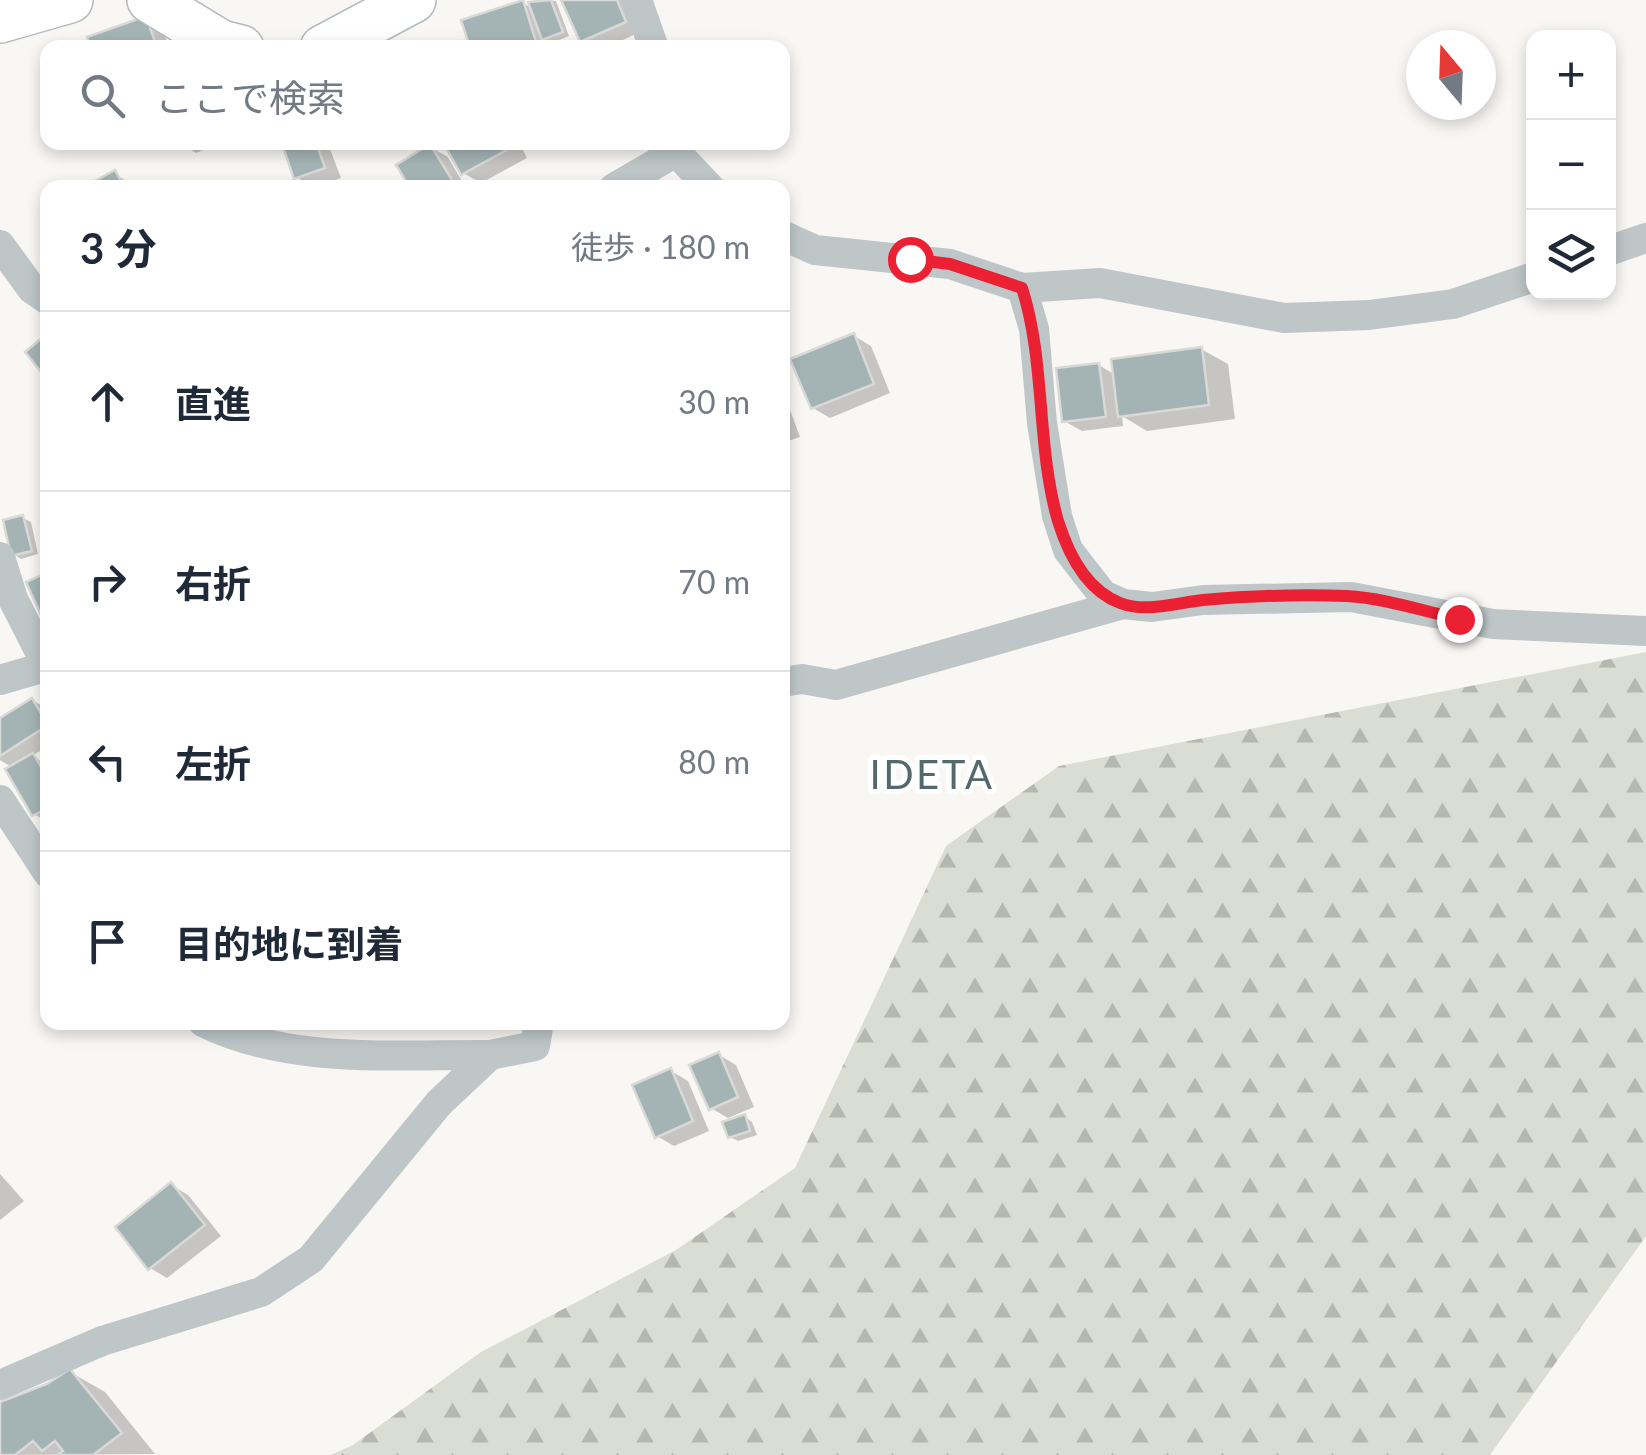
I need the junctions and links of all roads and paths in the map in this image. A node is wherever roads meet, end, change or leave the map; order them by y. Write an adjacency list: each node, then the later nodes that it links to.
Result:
1 (70, 0): 5 (main road)
2 (150, 0): 6 (main road)
3 (412, 0): 7 (main road)
4 (637, 0): 8 (street)
5 (0, 20)
6 (215, 40)
7 (338, 40)
8 (651, 40)
9 (674, 150): 11 (street)
10 (679, 150): 12 (street)
11 (627, 180)
12 (703, 180)
13 (790, 238): 18 (street)
14 (1646, 238): 16 (street)
15 (0, 245): 19 (street)
16 (1616, 248)
17 (1526, 280): 18 (street)
18 (1022, 288): 21 (street)
19 (40, 295)
20 (0, 557): 23 (street)
21 (1123, 604): 22 (street); 26 (street)
22 (1646, 631)
23 (40, 652)
24 (40, 668): 25 (street)
25 (0, 680)
26 (790, 681)
27 (0, 800): 28 (street)
28 (40, 861)
29 (228, 1030): 31 (street)
30 (538, 1030): 31 (street)
31 (490, 1054): 32 (street)
32 (0, 1386)

